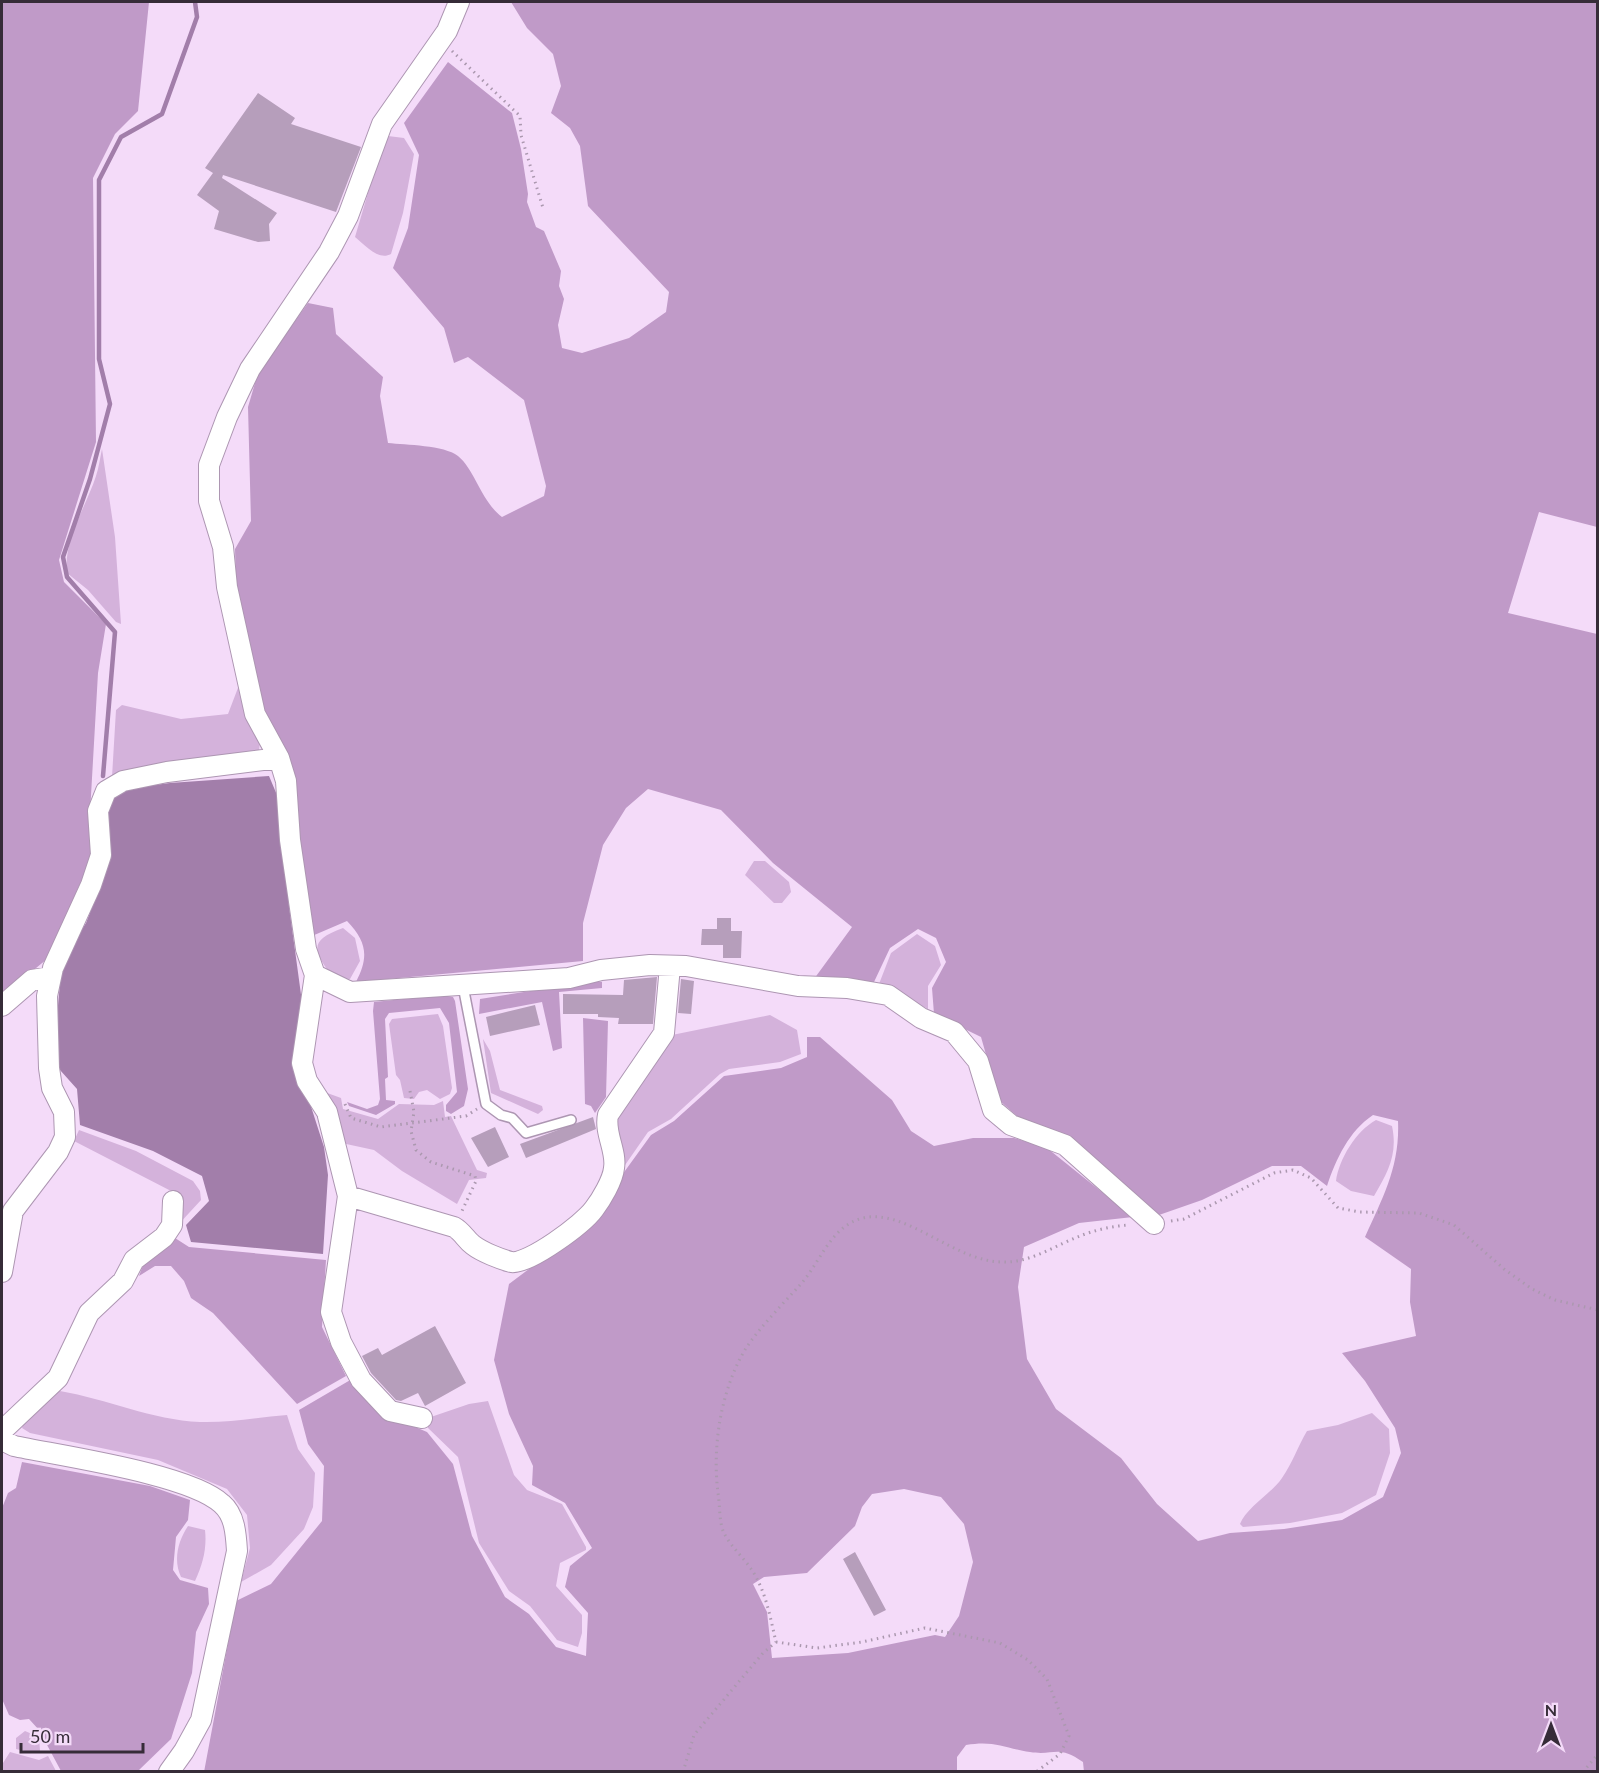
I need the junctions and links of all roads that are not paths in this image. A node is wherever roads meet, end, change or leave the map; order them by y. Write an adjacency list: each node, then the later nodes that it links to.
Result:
1 (459, 2): 2 (street)
2 (279, 758): 4 (street); 5 (street)
3 (670, 966): 6 (street); 9 (street); 11 (street)
4 (315, 975): 6 (street); 9 (street)
5 (51, 977): 7 (street); 12 (street)
6 (463, 986): 8 (lane)
7 (2, 1006)
8 (571, 1120)
9 (348, 1196): 13 (street)
10 (173, 1201): 14 (street)
11 (1154, 1224)
12 (2, 1272)
13 (422, 1418)
14 (2, 1431)
15 (2, 1440): 16 (street)
16 (169, 1772)

